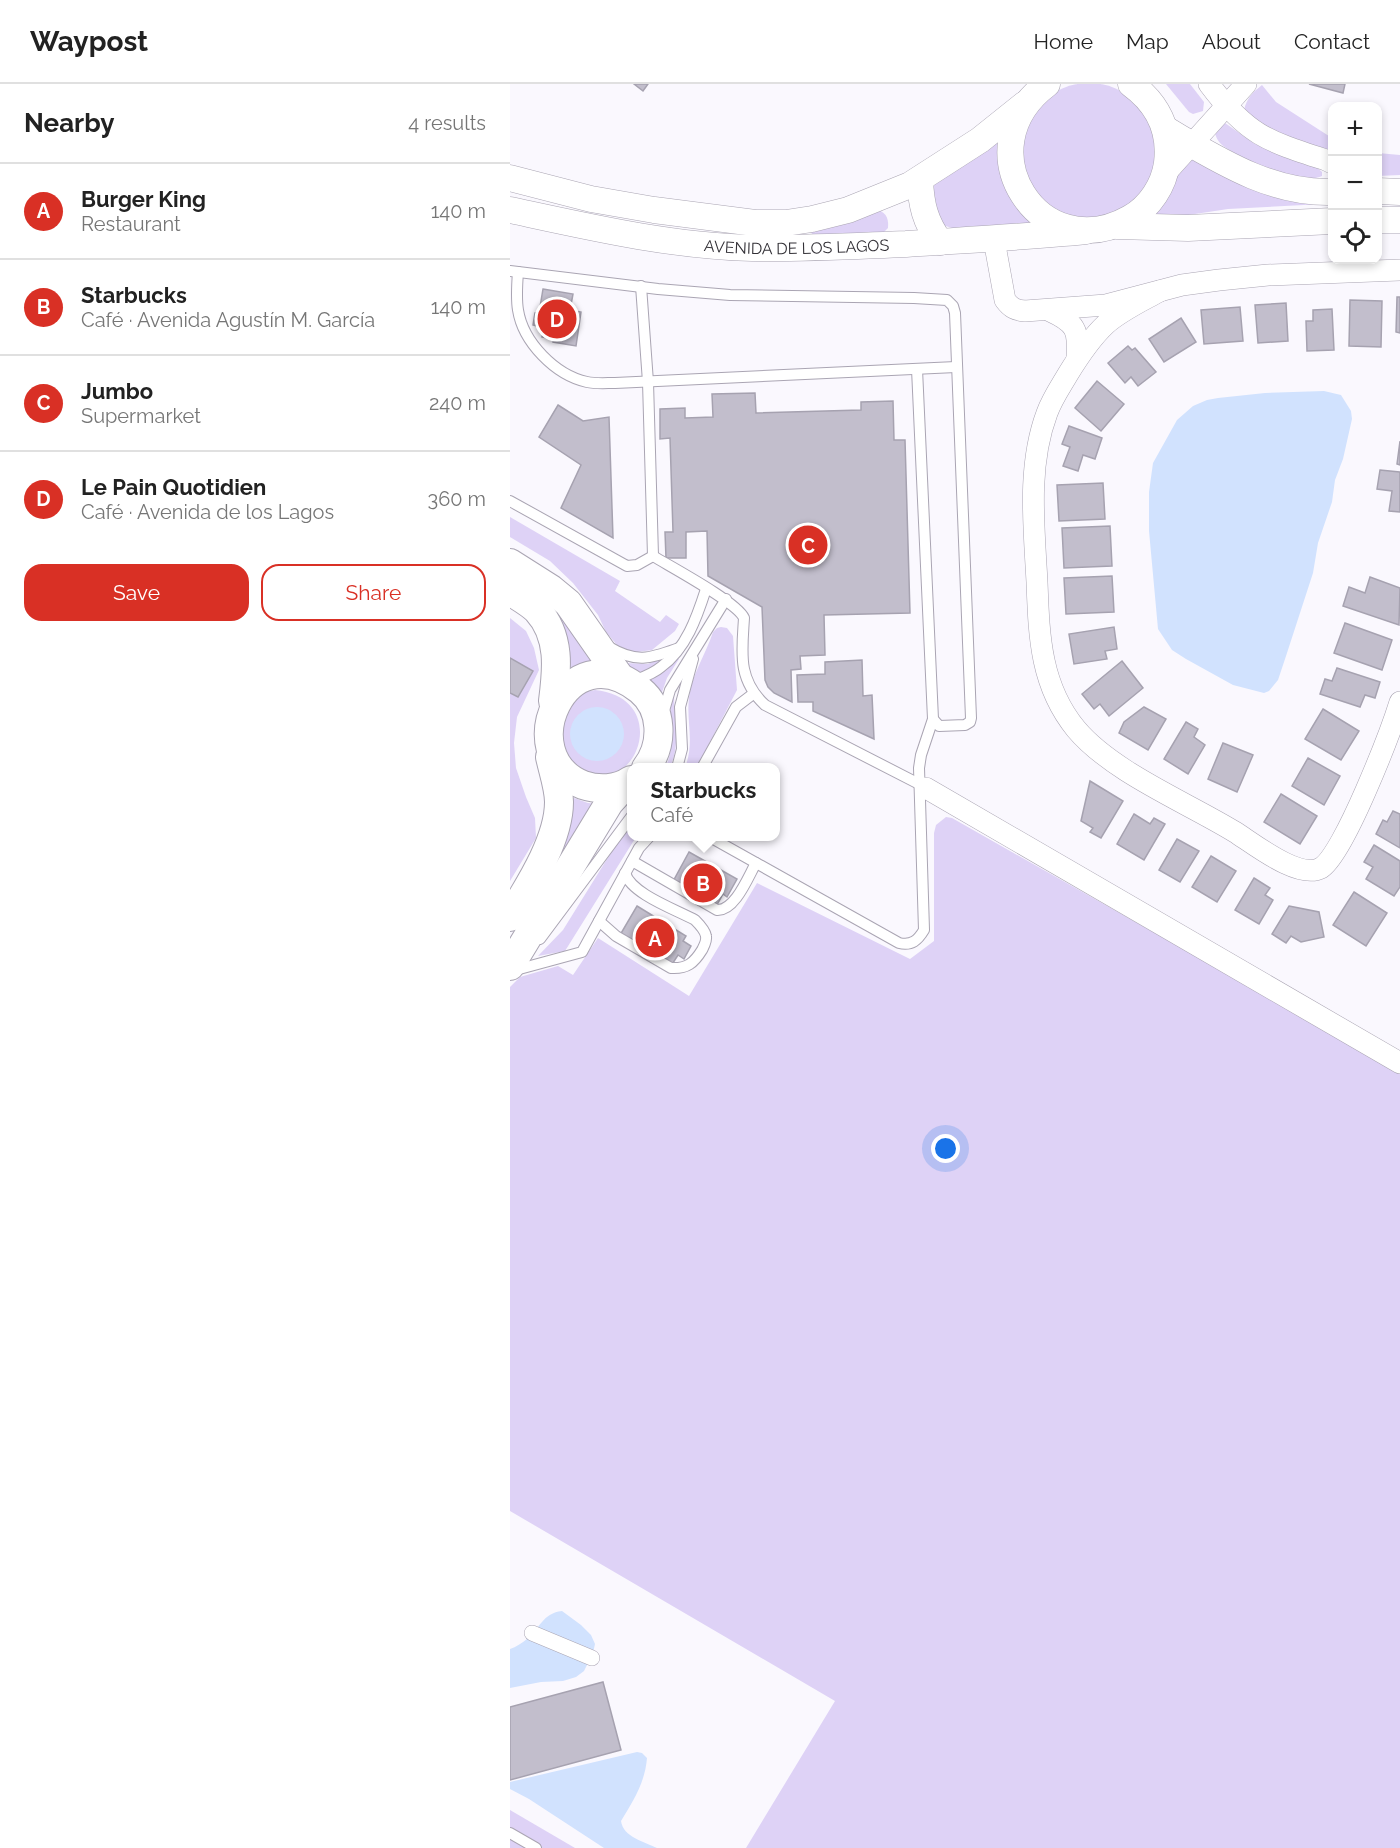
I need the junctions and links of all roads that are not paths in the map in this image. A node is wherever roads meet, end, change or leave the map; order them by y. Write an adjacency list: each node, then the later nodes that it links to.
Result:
1 (1209, 84): 5 (street)
2 (1245, 84): 5 (street)
3 (1138, 87): 6 (street)
4 (1037, 91): 11 (street, AVENIDA DE LOS LAGOS); 20 (street)
5 (1225, 106): 7 (street); 8 (street)
6 (1165, 129): 7 (street); 9 (street)
7 (1191, 144): 9 (street); 13 (street)
8 (1328, 162)
9 (1165, 174): 19 (street)
10 (510, 178): 11 (street, AVENIDA DE LOS LAGOS)
11 (920, 180): 22 (street)
12 (1382, 191): 14 (street)
13 (1328, 192)
14 (1400, 192)
15 (510, 210): 22 (street, AVENIDA DE LOS LAGOS)
16 (1382, 220): 17 (street)
17 (1400, 220)
18 (1328, 221): 19 (street)
19 (1117, 226): 20 (street, AVENIDA DE LOS LAGOS)
20 (1086, 231): 21 (street, AVENIDA DE LOS LAGOS)
21 (994, 240): 22 (street, AVENIDA DE LOS LAGOS); 27 (street)
22 (940, 242)
23 (1400, 270): 26 (street)
24 (514, 272): 25 (lane); 31 (lane)
25 (641, 286): 29 (lane); 31 (lane)
26 (1160, 291): 27 (street); 28 (street)
27 (1050, 311): 28 (street)
28 (1077, 358): 44 (street)
29 (956, 367): 30 (lane); 45 (lane)
30 (917, 369): 31 (lane); 45 (lane)
31 (648, 382): 33 (lane)
32 (510, 501): 33 (lane)
33 (653, 556): 35 (lane)
34 (510, 563): 38 (main road)
35 (706, 589): 37 (lane); 39 (lane)
36 (510, 591): 43 (main road)
37 (726, 599): 40 (lane); 42 (lane)
38 (589, 633): 39 (lane); 41 (main road)
39 (680, 648): 41 (lane)
40 (696, 649): 46 (lane); 49 (lane)
41 (625, 679): 43 (main road); 46 (main road)
42 (753, 694): 50 (lane); 53 (lane)
43 (553, 702): 47 (main road)
44 (1400, 702)
45 (933, 719): 53 (lane)
46 (659, 726): 48 (main road)
47 (550, 756): 51 (main road); 60 (main road)
48 (649, 763)
49 (678, 763)
50 (705, 763)
51 (627, 781)
52 (627, 785): 62 (main road)
53 (923, 786): 58 (lane); 63 (street)
54 (627, 822): 62 (lane)
55 (646, 841): 57 (lane)
56 (715, 841): 58 (lane)
57 (632, 861): 58 (lane); 59 (lane)
58 (756, 863)
59 (626, 873): 61 (lane); 61 (lane)
60 (510, 917)
61 (598, 921): 62 (lane)
62 (511, 970)
63 (1400, 1063)
64 (532, 1634): 65 (street)
65 (592, 1658)
66 (510, 1833): 67 (lane)
67 (536, 1848)

